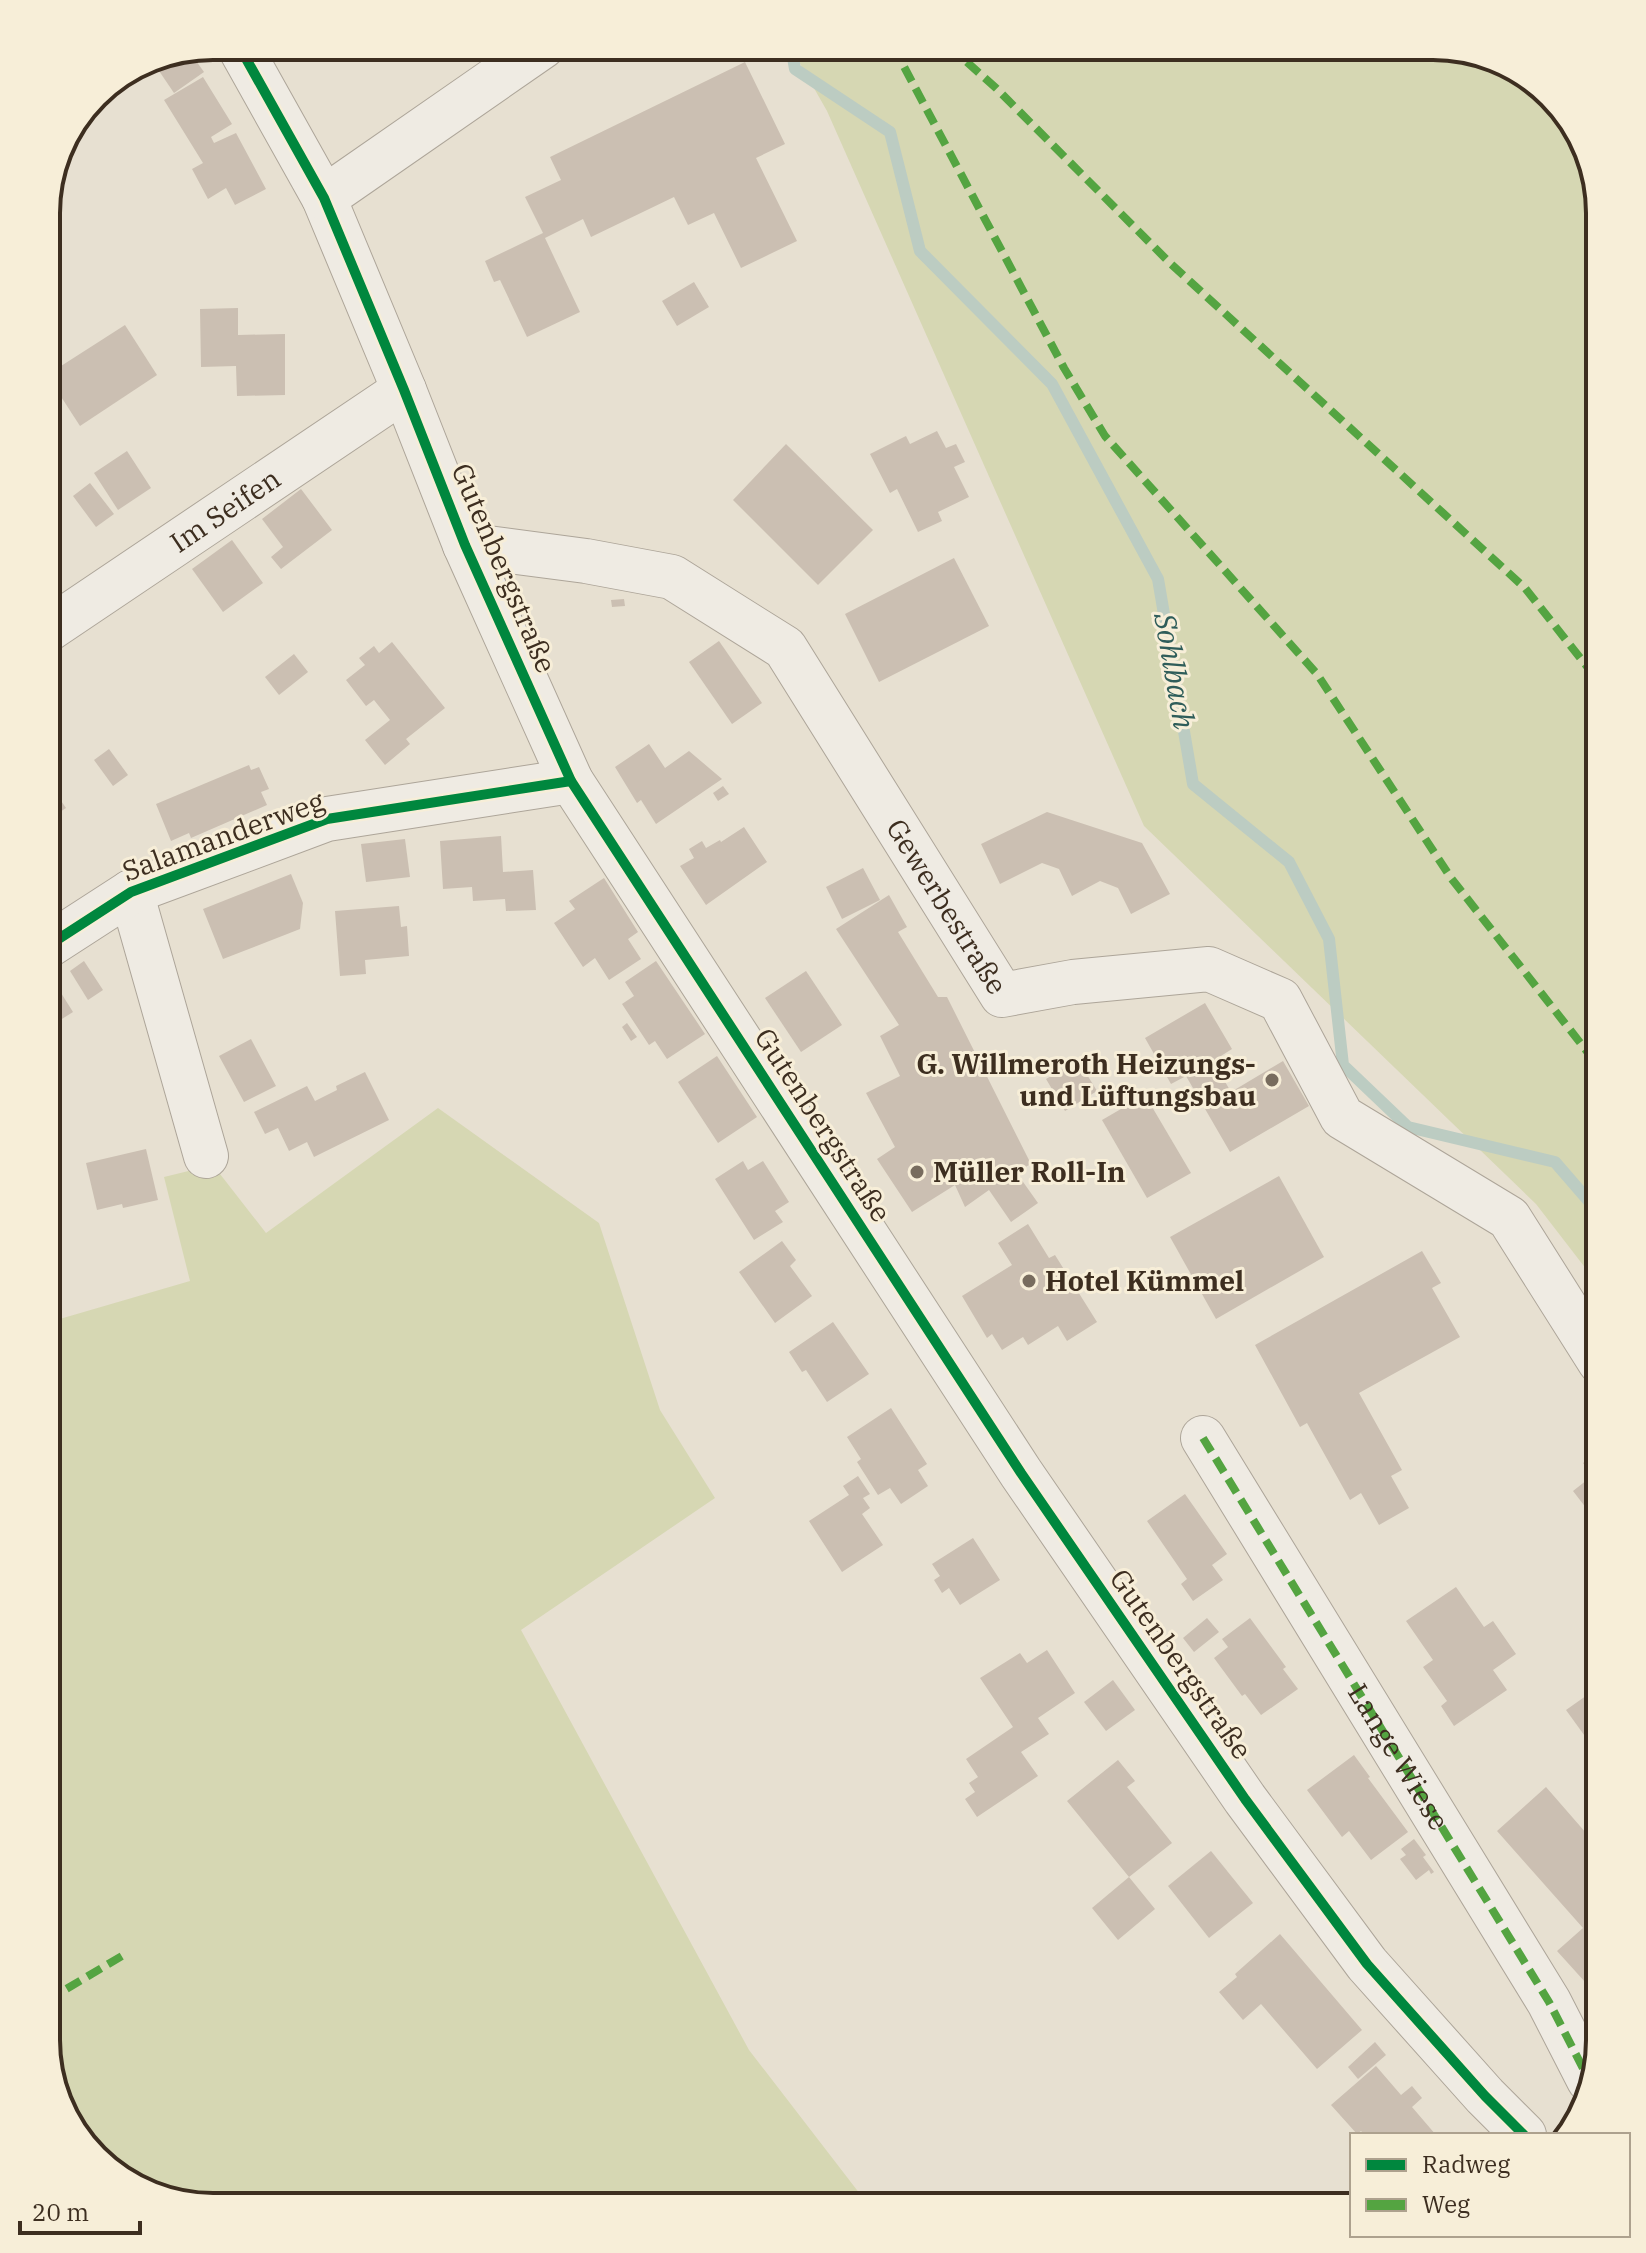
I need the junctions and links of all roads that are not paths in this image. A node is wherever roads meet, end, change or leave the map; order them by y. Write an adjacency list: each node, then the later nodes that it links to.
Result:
1 (247, 60): 3 (street, Gutenbergstraße)
2 (523, 60): 3 (street)
3 (324, 198): 4 (street, Gutenbergstraße)
4 (404, 390): 5 (street, Gutenbergstraße); 6 (street, Im Seifen)
5 (465, 545): 7 (street, Gutenbergstraße); 11 (street, Gewerbestraße)
6 (60, 622)
7 (571, 781): 8 (street, Salamanderweg); 14 (street, Gutenbergstraße)
8 (131, 892): 9 (street, Salamanderweg); 10 (street)
9 (60, 938)
10 (206, 1156)
11 (1586, 1340)
12 (1203, 1438): 13 (street, Lange Wiese)
13 (1583, 2069)
14 (1522, 2133)

